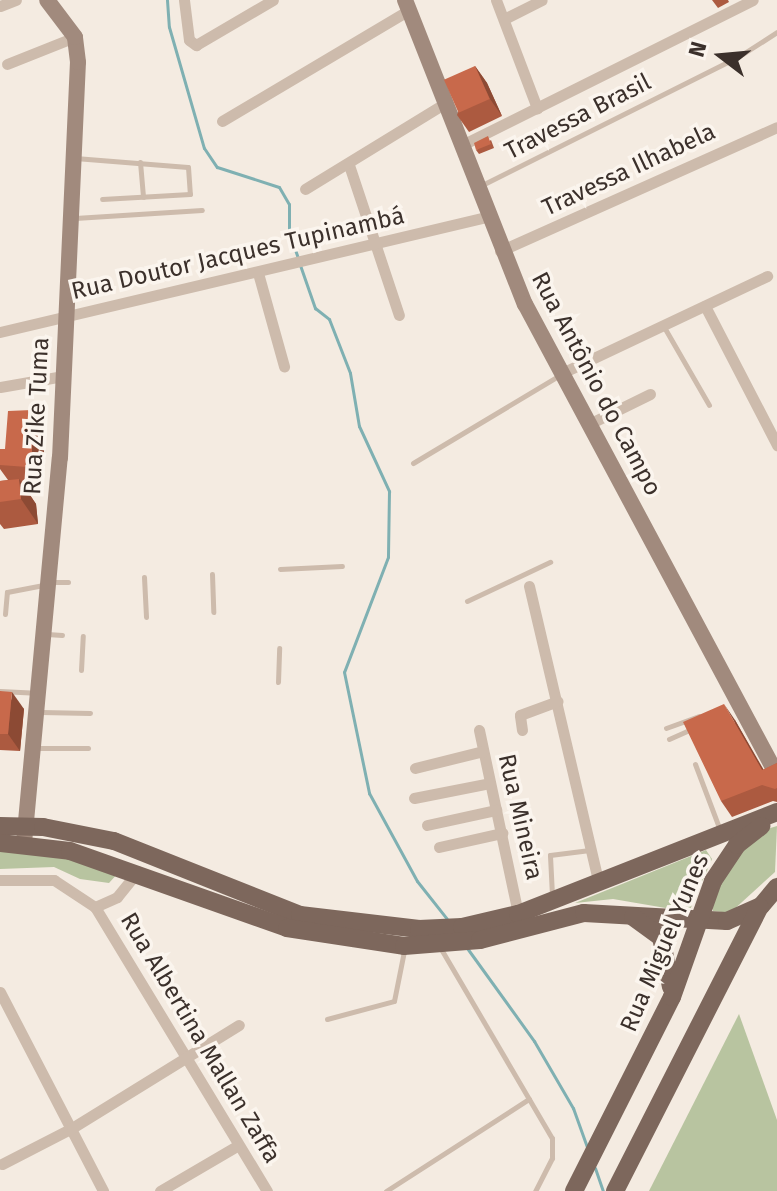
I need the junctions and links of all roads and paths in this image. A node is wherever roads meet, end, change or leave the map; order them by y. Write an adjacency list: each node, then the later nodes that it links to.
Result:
1 (16, 0): 10 (street)
2 (47, 0): 13 (street)
3 (184, 0): 4 (street)
4 (273, 0)
5 (496, 0): 11 (street)
6 (542, 0): 11 (street)
7 (753, 0): 8 (street)
8 (737, 3): 16 (street)
9 (407, 5): 15 (street, Rua Antônio do Campo); 17 (street)
10 (0, 6)
11 (504, 19): 16 (street)
12 (777, 32): 23 (lane, Travessa Brasil)
13 (75, 37): 14 (street); 20 (street, Rua Zike Tuma)
14 (7, 64)
15 (442, 105): 19 (street, Rua Antônio do Campo); 22 (street)
16 (537, 108): 19 (street)
17 (222, 121)
18 (776, 127): 31 (street, Travessa Ilhabela)
19 (460, 146): 23 (street, Rua Antônio do Campo)
20 (74, 158): 21 (lane); 29 (street, Rua Zike Tuma)
21 (140, 162): 25 (lane); 25 (lane)
22 (349, 165): 24 (street); 30 (street)
23 (477, 187): 28 (street, Rua Antônio do Campo)
24 (305, 189)
25 (143, 197): 26 (lane)
26 (102, 199)
27 (202, 210): 29 (lane)
28 (486, 217): 30 (street, Rua Doutor Jacques Tupinambá); 31 (street, Rua Antônio do Campo)
29 (71, 218): 36 (street, Rua Zike Tuma)
30 (376, 245): 32 (street, Rua Doutor Jacques Tupinambá); 35 (street)
31 (500, 251): 40 (street, Rua Antônio do Campo)
32 (258, 273): 36 (street, Rua Doutor Jacques Tupinambá); 39 (street)
33 (767, 276): 34 (street)
34 (705, 306): 37 (street); 46 (street)
35 (399, 315)
36 (67, 317): 38 (street, Rua Doutor Jacques Tupinambá); 41 (street, Rua Zike Tuma)
37 (664, 327): 40 (street); 44 (lane)
38 (0, 332)
39 (284, 366)
40 (562, 373): 45 (street, Rua Antônio do Campo); 47 (lane)
41 (63, 376): 42 (street); 54 (street, Rua Zike Tuma)
42 (0, 387)
43 (650, 394): 45 (street)
44 (709, 405)
45 (589, 424): 81 (street, Rua Antônio do Campo)
46 (777, 445)
47 (413, 463)
48 (550, 562): 52 (lane)
49 (342, 566): 50 (lane)
50 (280, 569)
51 (212, 574): 58 (lane)
52 (524, 574): 56 (lane); 57 (lane)
53 (144, 577): 60 (lane)
54 (50, 582): 55 (lane); 59 (lane); 66 (street, Rua Zike Tuma)
55 (68, 582)
56 (529, 586): 67 (street)
57 (467, 601)
58 (213, 612)
59 (5, 614)
60 (146, 617)
61 (83, 636): 63 (lane)
62 (279, 648): 64 (lane)
63 (81, 670)
64 (278, 682)
65 (0, 691): 66 (lane)
66 (42, 694): 68 (street, Rua Zike Tuma)
67 (558, 701): 74 (street); 93 (street)
68 (40, 712): 69 (lane); 76 (street, Rua Zike Tuma)
69 (90, 713)
70 (704, 714): 72 (lane)
71 (705, 723): 75 (lane)
72 (666, 728)
73 (479, 730): 78 (street, Rua Mineira)
74 (522, 730)
75 (669, 739)
76 (37, 748): 77 (lane); 89 (street, Rua Zike Tuma)
77 (88, 748)
78 (483, 751): 80 (street); 82 (street, Rua Mineira)
79 (695, 764): 90 (lane)
80 (415, 768)
81 (777, 775)
82 (490, 783): 83 (street); 84 (street, Rua Mineira)
83 (414, 798)
84 (496, 810): 86 (street); 88 (street, Rua Mineira)
85 (777, 814): 90 (main road); 104 (main road, Rua Miguel Yunes)
86 (427, 825)
87 (0, 826): 89 (main road)
88 (502, 833): 92 (street); 103 (street, Rua Mineira)
89 (26, 835): 91 (main road); 94 (main road); 103 (main road)
90 (722, 835): 97 (main road)
91 (0, 843)
92 (439, 847)
93 (591, 850): 97 (street); 99 (lane)
94 (138, 871): 101 (street); 106 (main road)
95 (777, 877): 100 (main road)
96 (0, 880): 101 (street)
97 (599, 884): 99 (main road)
98 (777, 887): 100 (main road)
99 (553, 902): 103 (main road)
100 (761, 906): 104 (main road); 122 (main road)
101 (95, 907): 111 (street, Rua Albertina Mallan Zaffa)
102 (623, 912): 104 (main road); 105 (main road); 108 (main road)
103 (518, 914)
104 (697, 922): 108 (main road, Rua Miguel Yunes)
105 (439, 944): 106 (main road); 112 (lane)
106 (404, 946): 109 (lane)
107 (0, 992): 113 (street)
108 (672, 997): 121 (main road, Rua Miguel Yunes)
109 (327, 1019)
110 (239, 1025): 111 (street)
111 (187, 1059): 113 (street); 114 (street, Rua Albertina Mallan Zaffa)
112 (529, 1099): 119 (lane); 120 (lane)
113 (72, 1128): 115 (street); 116 (street)
114 (237, 1146): 117 (street); 118 (street, Rua Albertina Mallan Zaffa)
115 (2, 1164)
116 (103, 1191)
117 (160, 1191)
118 (267, 1191)
119 (386, 1191)
120 (535, 1191)
121 (574, 1191)
122 (615, 1191)

